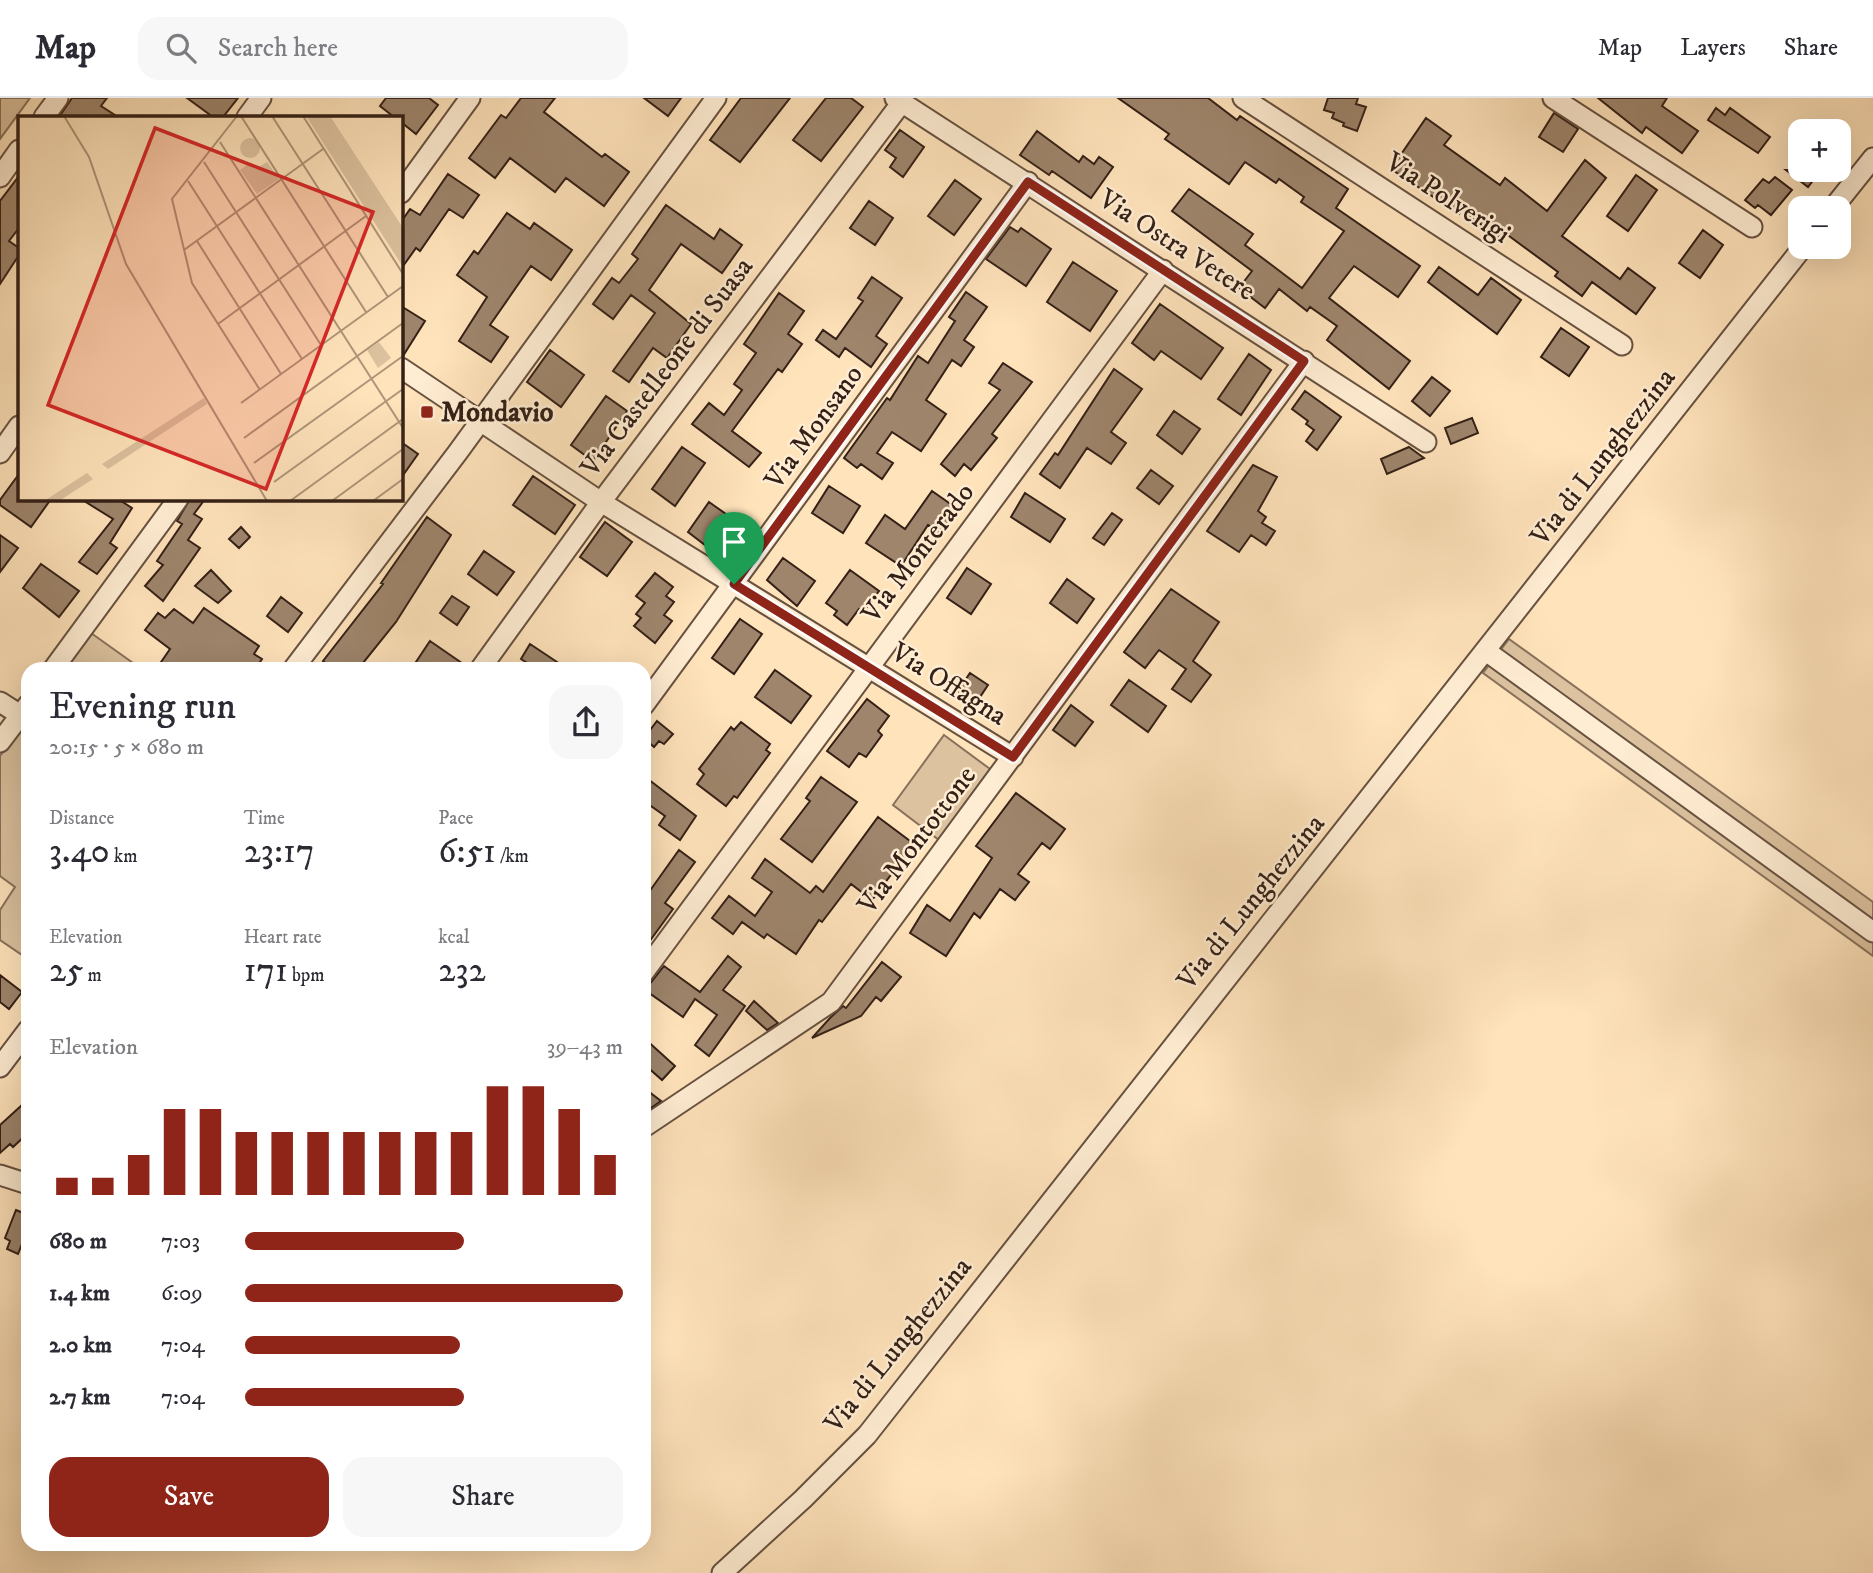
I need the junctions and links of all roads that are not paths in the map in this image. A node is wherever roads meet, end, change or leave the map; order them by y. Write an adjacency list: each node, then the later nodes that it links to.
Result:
1 (58, 98): 8 (street)
2 (261, 98): 9 (street)
3 (470, 98): 14 (street)
4 (716, 98): 22 (street)
5 (1243, 98): 19 (street, Via Polverigi)
6 (1553, 98): 16 (street)
7 (899, 100): 13 (street, Via Ostra Vetere); 27 (street, Via Castelleone di Suasa)
8 (45, 116)
9 (248, 116)
10 (18, 151): 12 (street)
11 (1873, 158): 15 (street)
12 (0, 177)
13 (1028, 182): 18 (street, Via Ostra Vetere); 28 (street, Via Monsano)
14 (402, 192)
15 (1843, 196)
16 (1752, 227)
17 (1794, 259): 29 (street, Via di Lunghezzina)
18 (1163, 270): 20 (street, Via Ostra Vetere); 33 (street, Via Monterado)
19 (1622, 345)
20 (1304, 361): 24 (street, Via Ostra Vetere); 39 (street, Via Montottone)
21 (404, 370): 22 (street, Via Offagna)
22 (480, 421): 27 (street, Via Offagna); 31 (street)
23 (18, 427): 25 (street)
24 (1426, 442)
25 (0, 453)
26 (177, 500): 30 (street)
27 (601, 502): 28 (street, Via Offagna); 32 (street, Via Castelleone di Suasa)
28 (734, 584): 33 (street, Via Offagna); 34 (street, Via Monsano)
29 (1486, 651): 40 (street); 47 (street, Via di Lunghezzina)
30 (58, 662)
31 (299, 662)
32 (485, 662)
33 (869, 666): 39 (street, Via Offagna); 41 (street, Via Monterado)
34 (651, 696)
35 (0, 702): 36 (street)
36 (21, 711)
37 (21, 718): 38 (street)
38 (0, 742)
39 (1013, 757): 44 (street, Via Montottone)
40 (1873, 932)
41 (651, 962)
42 (21, 1039): 43 (street)
43 (0, 1067)
44 (651, 1120)
45 (0, 1175): 46 (street)
46 (21, 1182)
47 (722, 1573)

